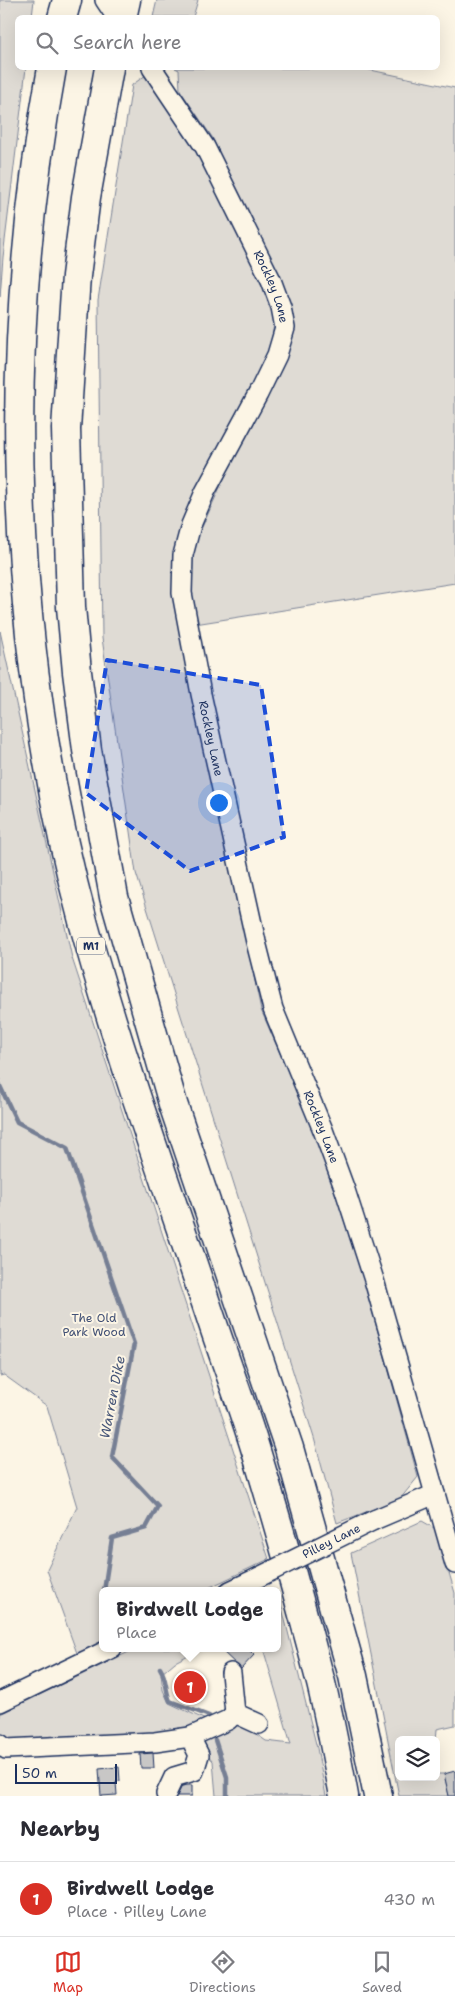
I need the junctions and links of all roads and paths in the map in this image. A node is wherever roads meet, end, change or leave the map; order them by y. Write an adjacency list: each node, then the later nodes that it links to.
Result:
1 (66, 0): 4 (highway)
2 (105, 0): 5 (street)
3 (126, 0): 6 (highway)
4 (63, 15)
5 (115, 15)
6 (123, 15)
7 (52, 70): 21 (highway, M1)
8 (109, 70): 22 (highway)
9 (153, 70): 10 (street, Rockley Lane)
10 (435, 1494): 11 (street, Rockley Lane); 12 (street, Pilley Lane, bridge)
11 (455, 1564)
12 (238, 1587)
13 (104, 1652): 15 (street)
14 (231, 1673): 16 (street)
15 (0, 1702)
16 (235, 1713): 17 (street); 18 (street)
17 (259, 1724)
18 (190, 1737): 19 (street); 20 (street)
19 (0, 1744)
20 (166, 1794)
21 (344, 1796)
22 (378, 1796)

